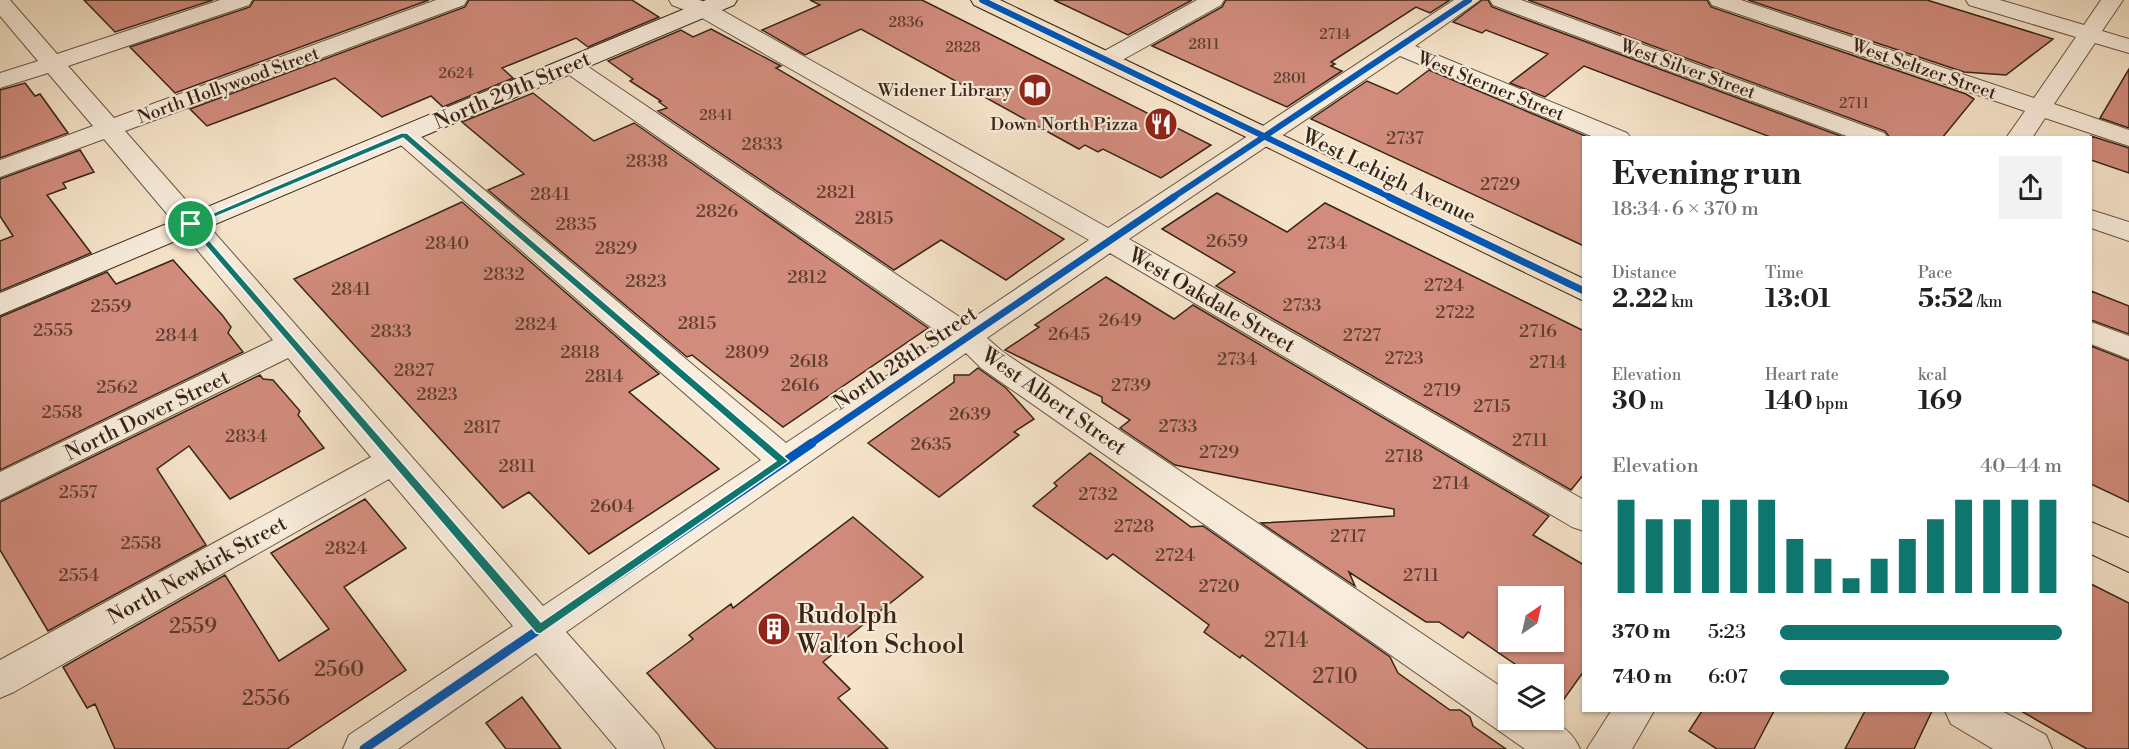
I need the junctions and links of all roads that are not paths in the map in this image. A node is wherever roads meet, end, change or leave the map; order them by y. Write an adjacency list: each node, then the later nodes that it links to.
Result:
1 (241, 0): 16 (street)
2 (456, 0): 20 (street, North Hollywood Street)
3 (1213, 0): 15 (street)
4 (1469, 0): 14 (street, North 28th Street)
5 (1501, 0): 24 (street, West Silver Street)
6 (1720, 0): 19 (street, West Seltzer Street)
7 (1977, 0): 12 (street)
8 (2112, 0): 12 (street)
9 (988, 1): 15 (main road, West Lehigh Avenue)
10 (0, 2): 16 (street)
11 (703, 3): 17 (street, North 29th Street); 31 (street, West Oakdale Street)
12 (2089, 34): 13 (street); 19 (street)
13 (2129, 46)
14 (1397, 47): 22 (street, North 28th Street); 23 (street, West Sterner Street)
15 (1107, 59): 22 (main road, West Lehigh Avenue)
16 (52, 63): 18 (street); 20 (street)
17 (570, 65): 21 (street, North 29th Street); 35 (street, West Albert Street)
18 (0, 81)
19 (2038, 107): 25 (street); 26 (street, West Seltzer Street)
20 (109, 129): 27 (street, North Hollywood Street); 29 (street)
21 (404, 135): 29 (street, North 29th Street); 39 (street)
22 (1268, 136): 31 (street, North 28th Street); 32 (main road, West Lehigh Avenue)
23 (1613, 136)
24 (1870, 136)
25 (2020, 136)
26 (2129, 138)
27 (0, 169)
28 (2092, 218): 30 (street)
29 (191, 224): 33 (street, North 29th Street); 36 (street)
30 (2129, 232)
31 (1109, 240): 35 (street, North 28th Street); 41 (street, West Oakdale Street)
32 (1582, 290)
33 (0, 305)
34 (2092, 332): 37 (street)
35 (968, 338): 39 (street, North 28th Street); 46 (street, West Albert Street)
36 (293, 343): 38 (street); 40 (street, North Dover Street)
37 (2129, 348)
38 (394, 460): 44 (street); 45 (street, North Newkirk Street)
39 (784, 461): 44 (street, North 28th Street)
40 (0, 487)
41 (1582, 517)
42 (2092, 538): 43 (main road)
43 (2129, 556)
44 (540, 629): 50 (street, North 28th Street); 51 (street)
45 (0, 680)
46 (1498, 707)
47 (1633, 712): 53 (street)
48 (1967, 712): 54 (street)
49 (1531, 730): 52 (street)
50 (364, 749)
51 (643, 749)
52 (1559, 749)
53 (1608, 749)
54 (2031, 749)

